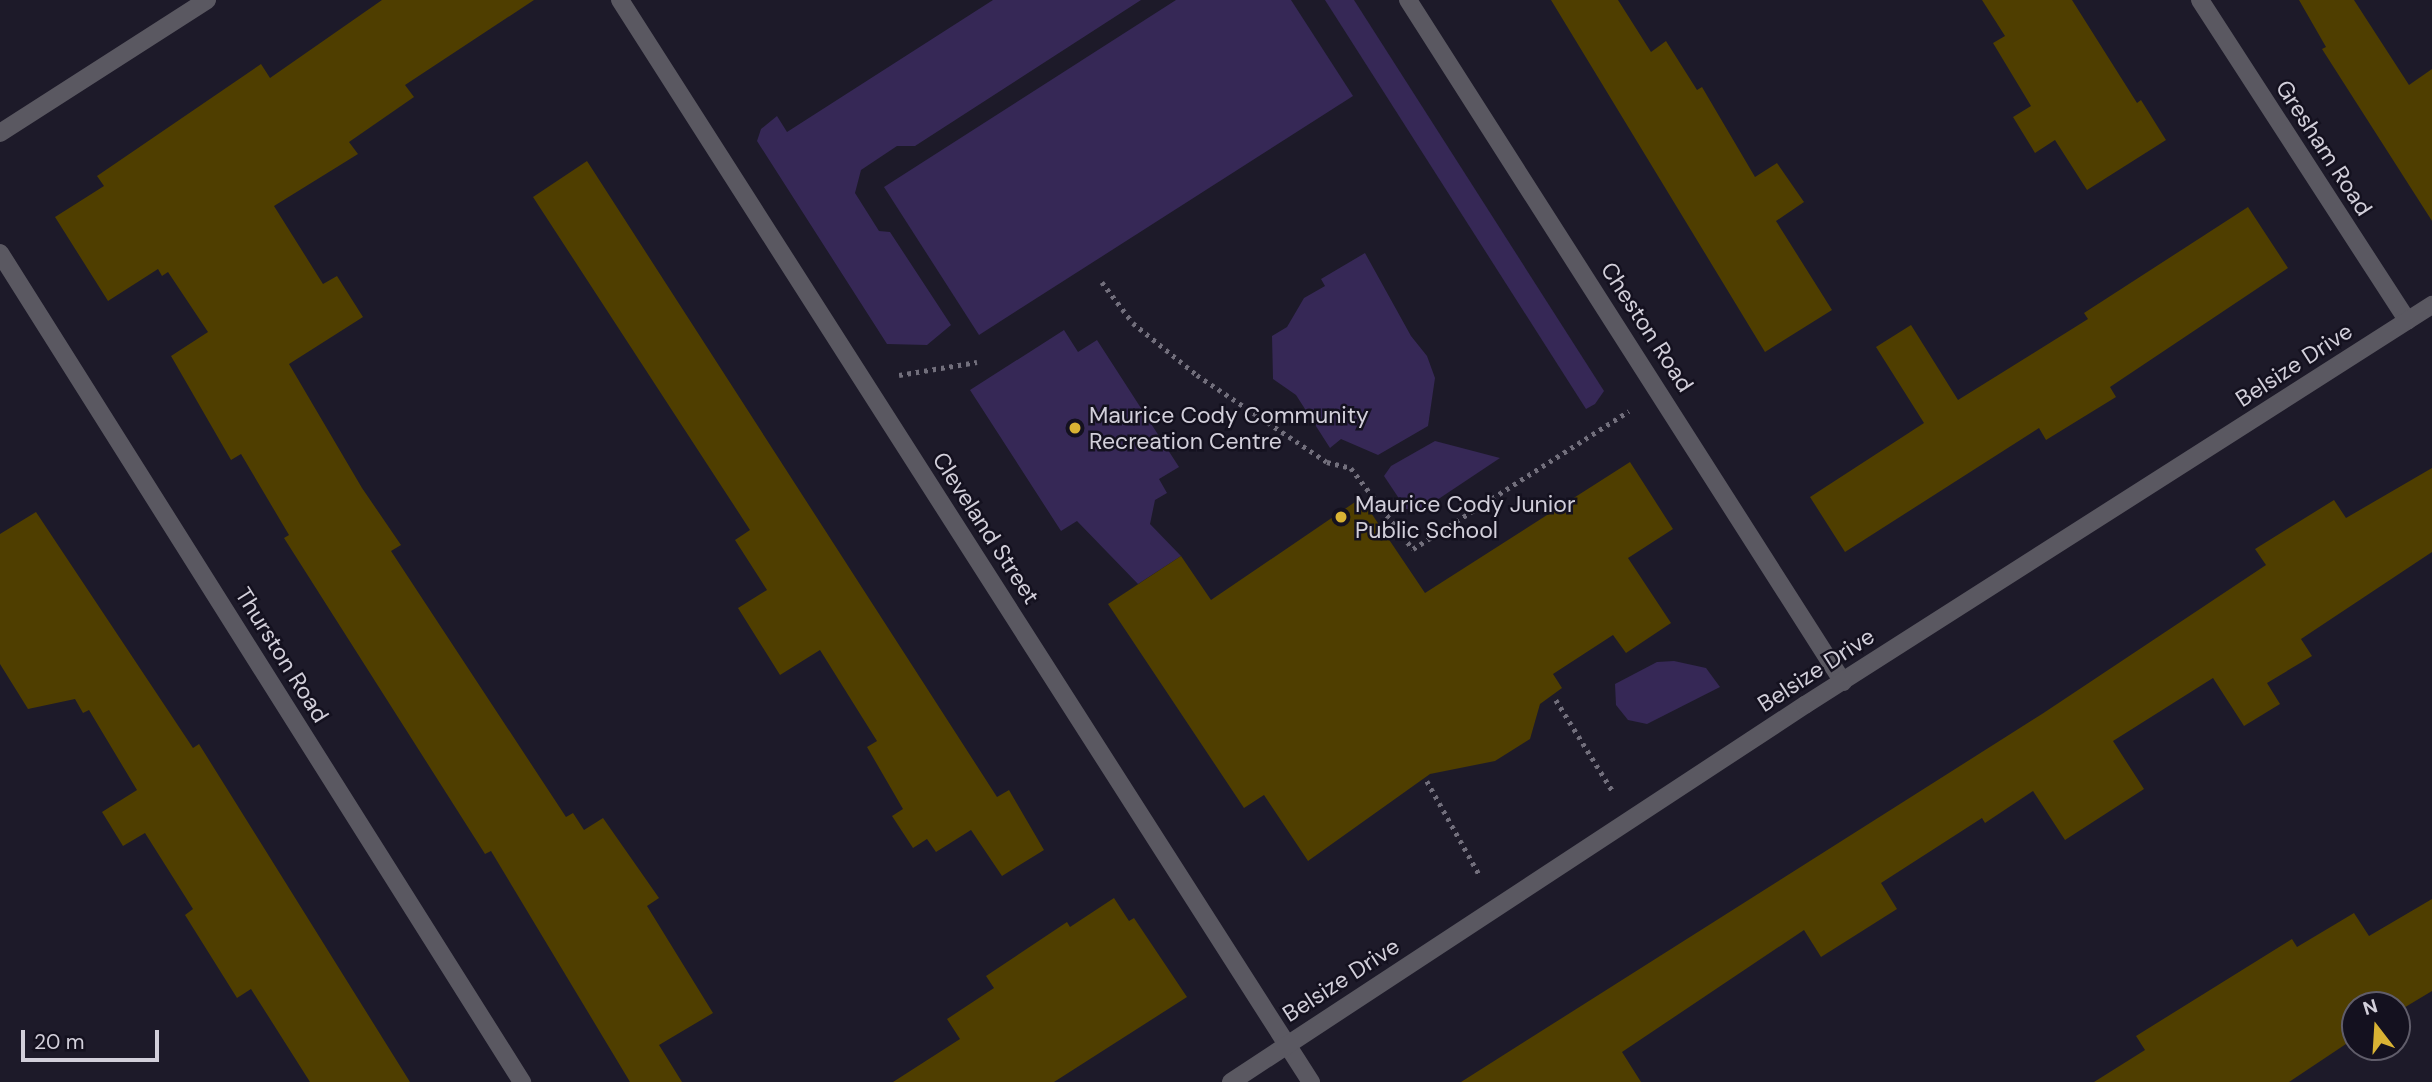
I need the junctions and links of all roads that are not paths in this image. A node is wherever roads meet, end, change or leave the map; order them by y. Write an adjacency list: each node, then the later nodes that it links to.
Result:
1 (207, 0): 5 (street)
2 (620, 0): 10 (street, Cleveland Street)
3 (1408, 0): 9 (street, Cheston Road)
4 (2200, 0): 8 (street, Gresham Road)
5 (0, 133)
6 (0, 253): 11 (street, Thurston Road)
7 (2432, 305): 8 (street, Belsize Drive)
8 (2408, 321): 9 (street, Belsize Drive)
9 (1843, 682): 10 (street, Belsize Drive)
10 (1288, 1045): 12 (street, Belsize Drive); 13 (street, Cleveland Street)
11 (522, 1082)
12 (1231, 1082)
13 (1311, 1082)

